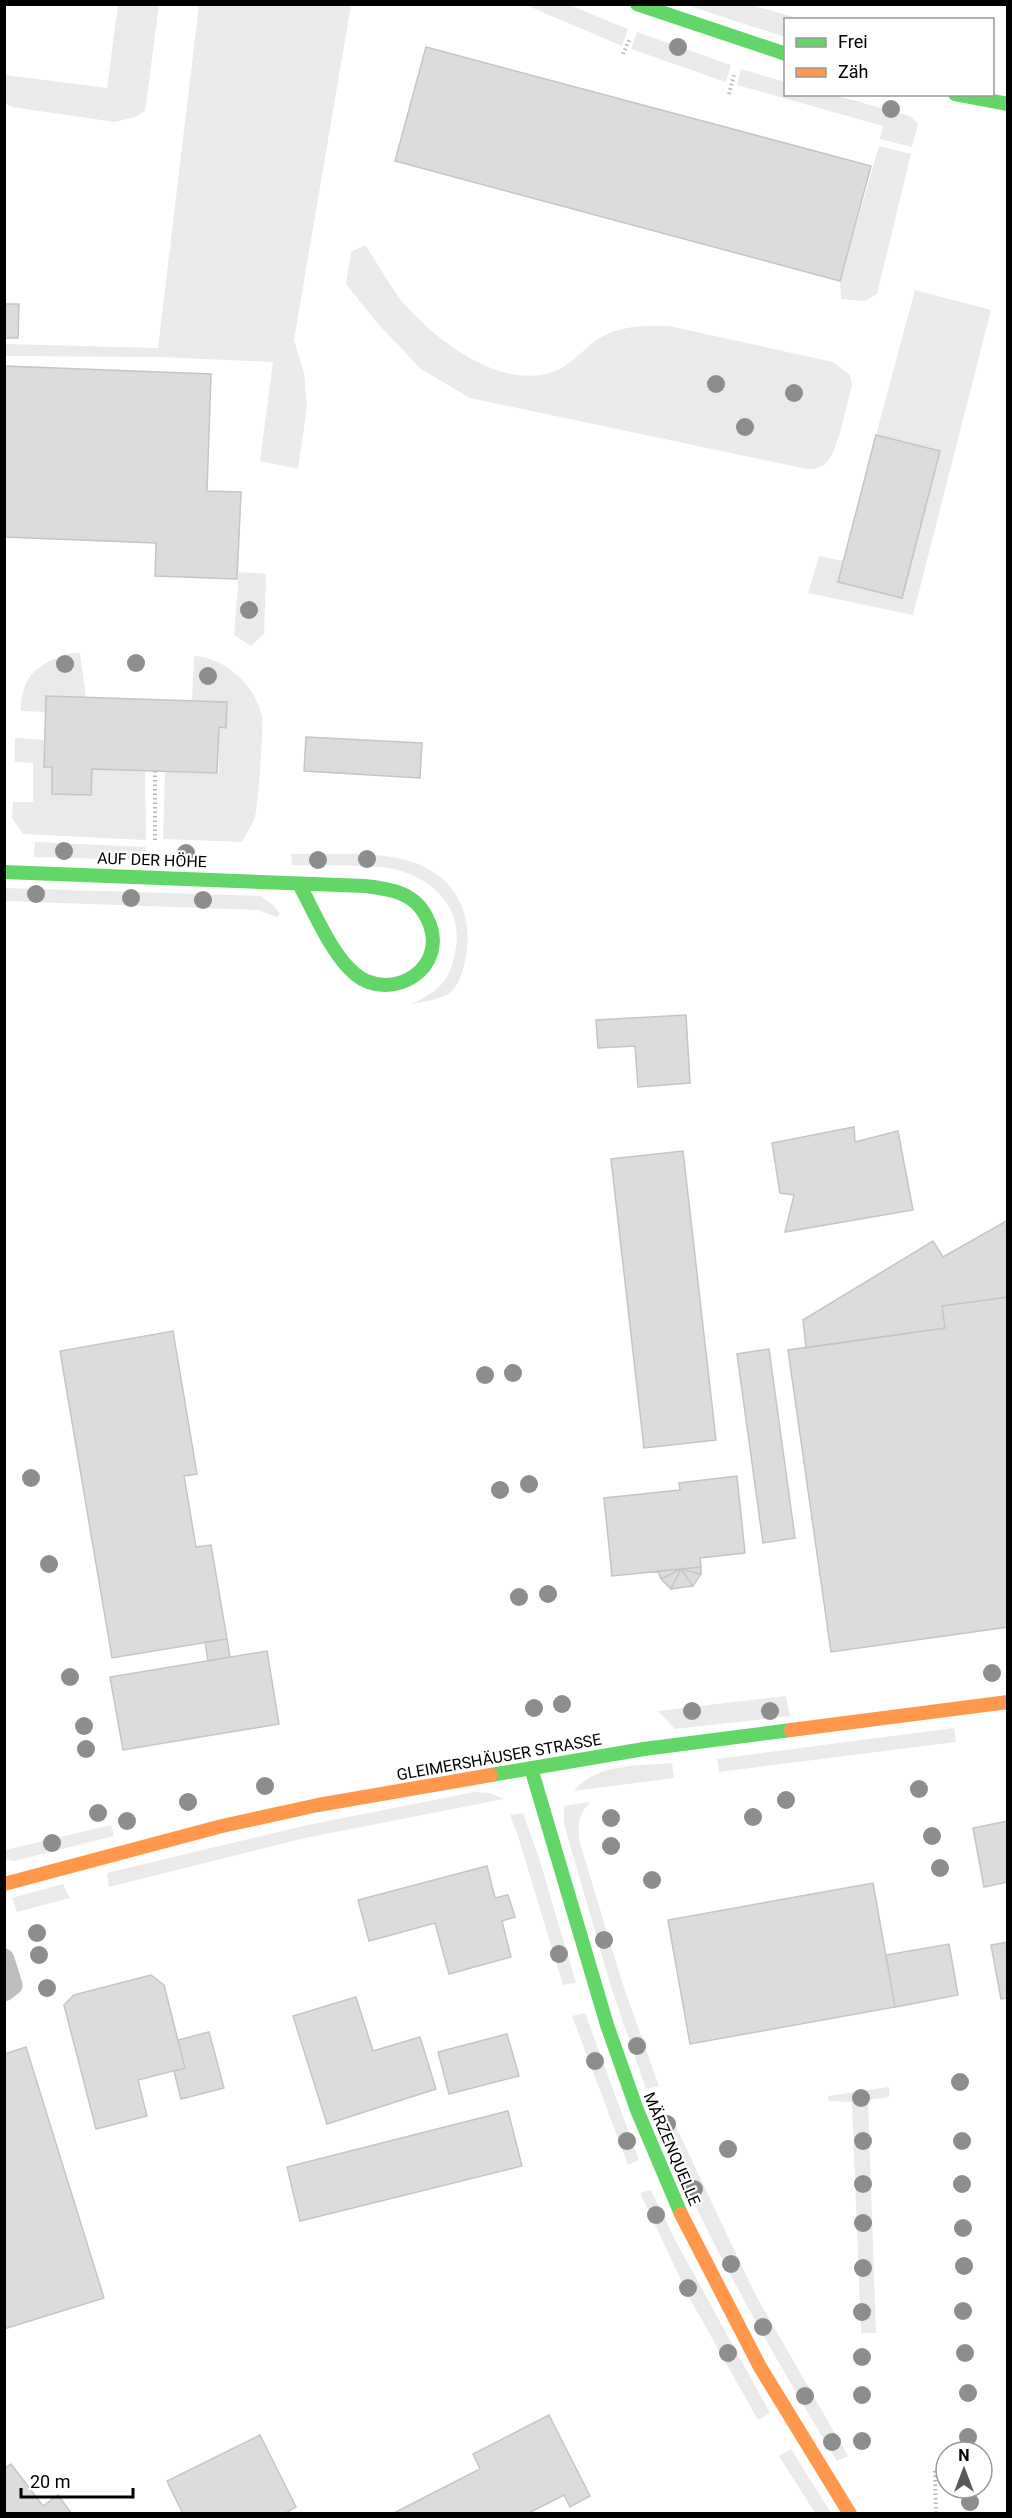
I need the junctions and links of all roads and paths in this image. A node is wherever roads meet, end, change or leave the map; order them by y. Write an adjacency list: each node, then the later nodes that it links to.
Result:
1 (637, 4): 2 (street)
2 (784, 53)
3 (966, 96): 4 (street)
4 (1008, 104)
5 (154, 771): 7 (path)
6 (4, 872): 7 (street, AUF DER HÖHE)
7 (154, 876): 8 (street, AUF DER HÖHE)
8 (299, 884): 8 (street, AUF DER HÖHE)
9 (1008, 1702): 10 (street, GLEIMERSHÄUSER STRASSE)
10 (531, 1768): 11 (street, GLEIMERSHÄUSER STRASSE); 14 (street, MÄRZENQUELLE)
11 (4, 1884)
12 (4, 1959): 13 (lane)
13 (4, 1991)
14 (850, 2514)

